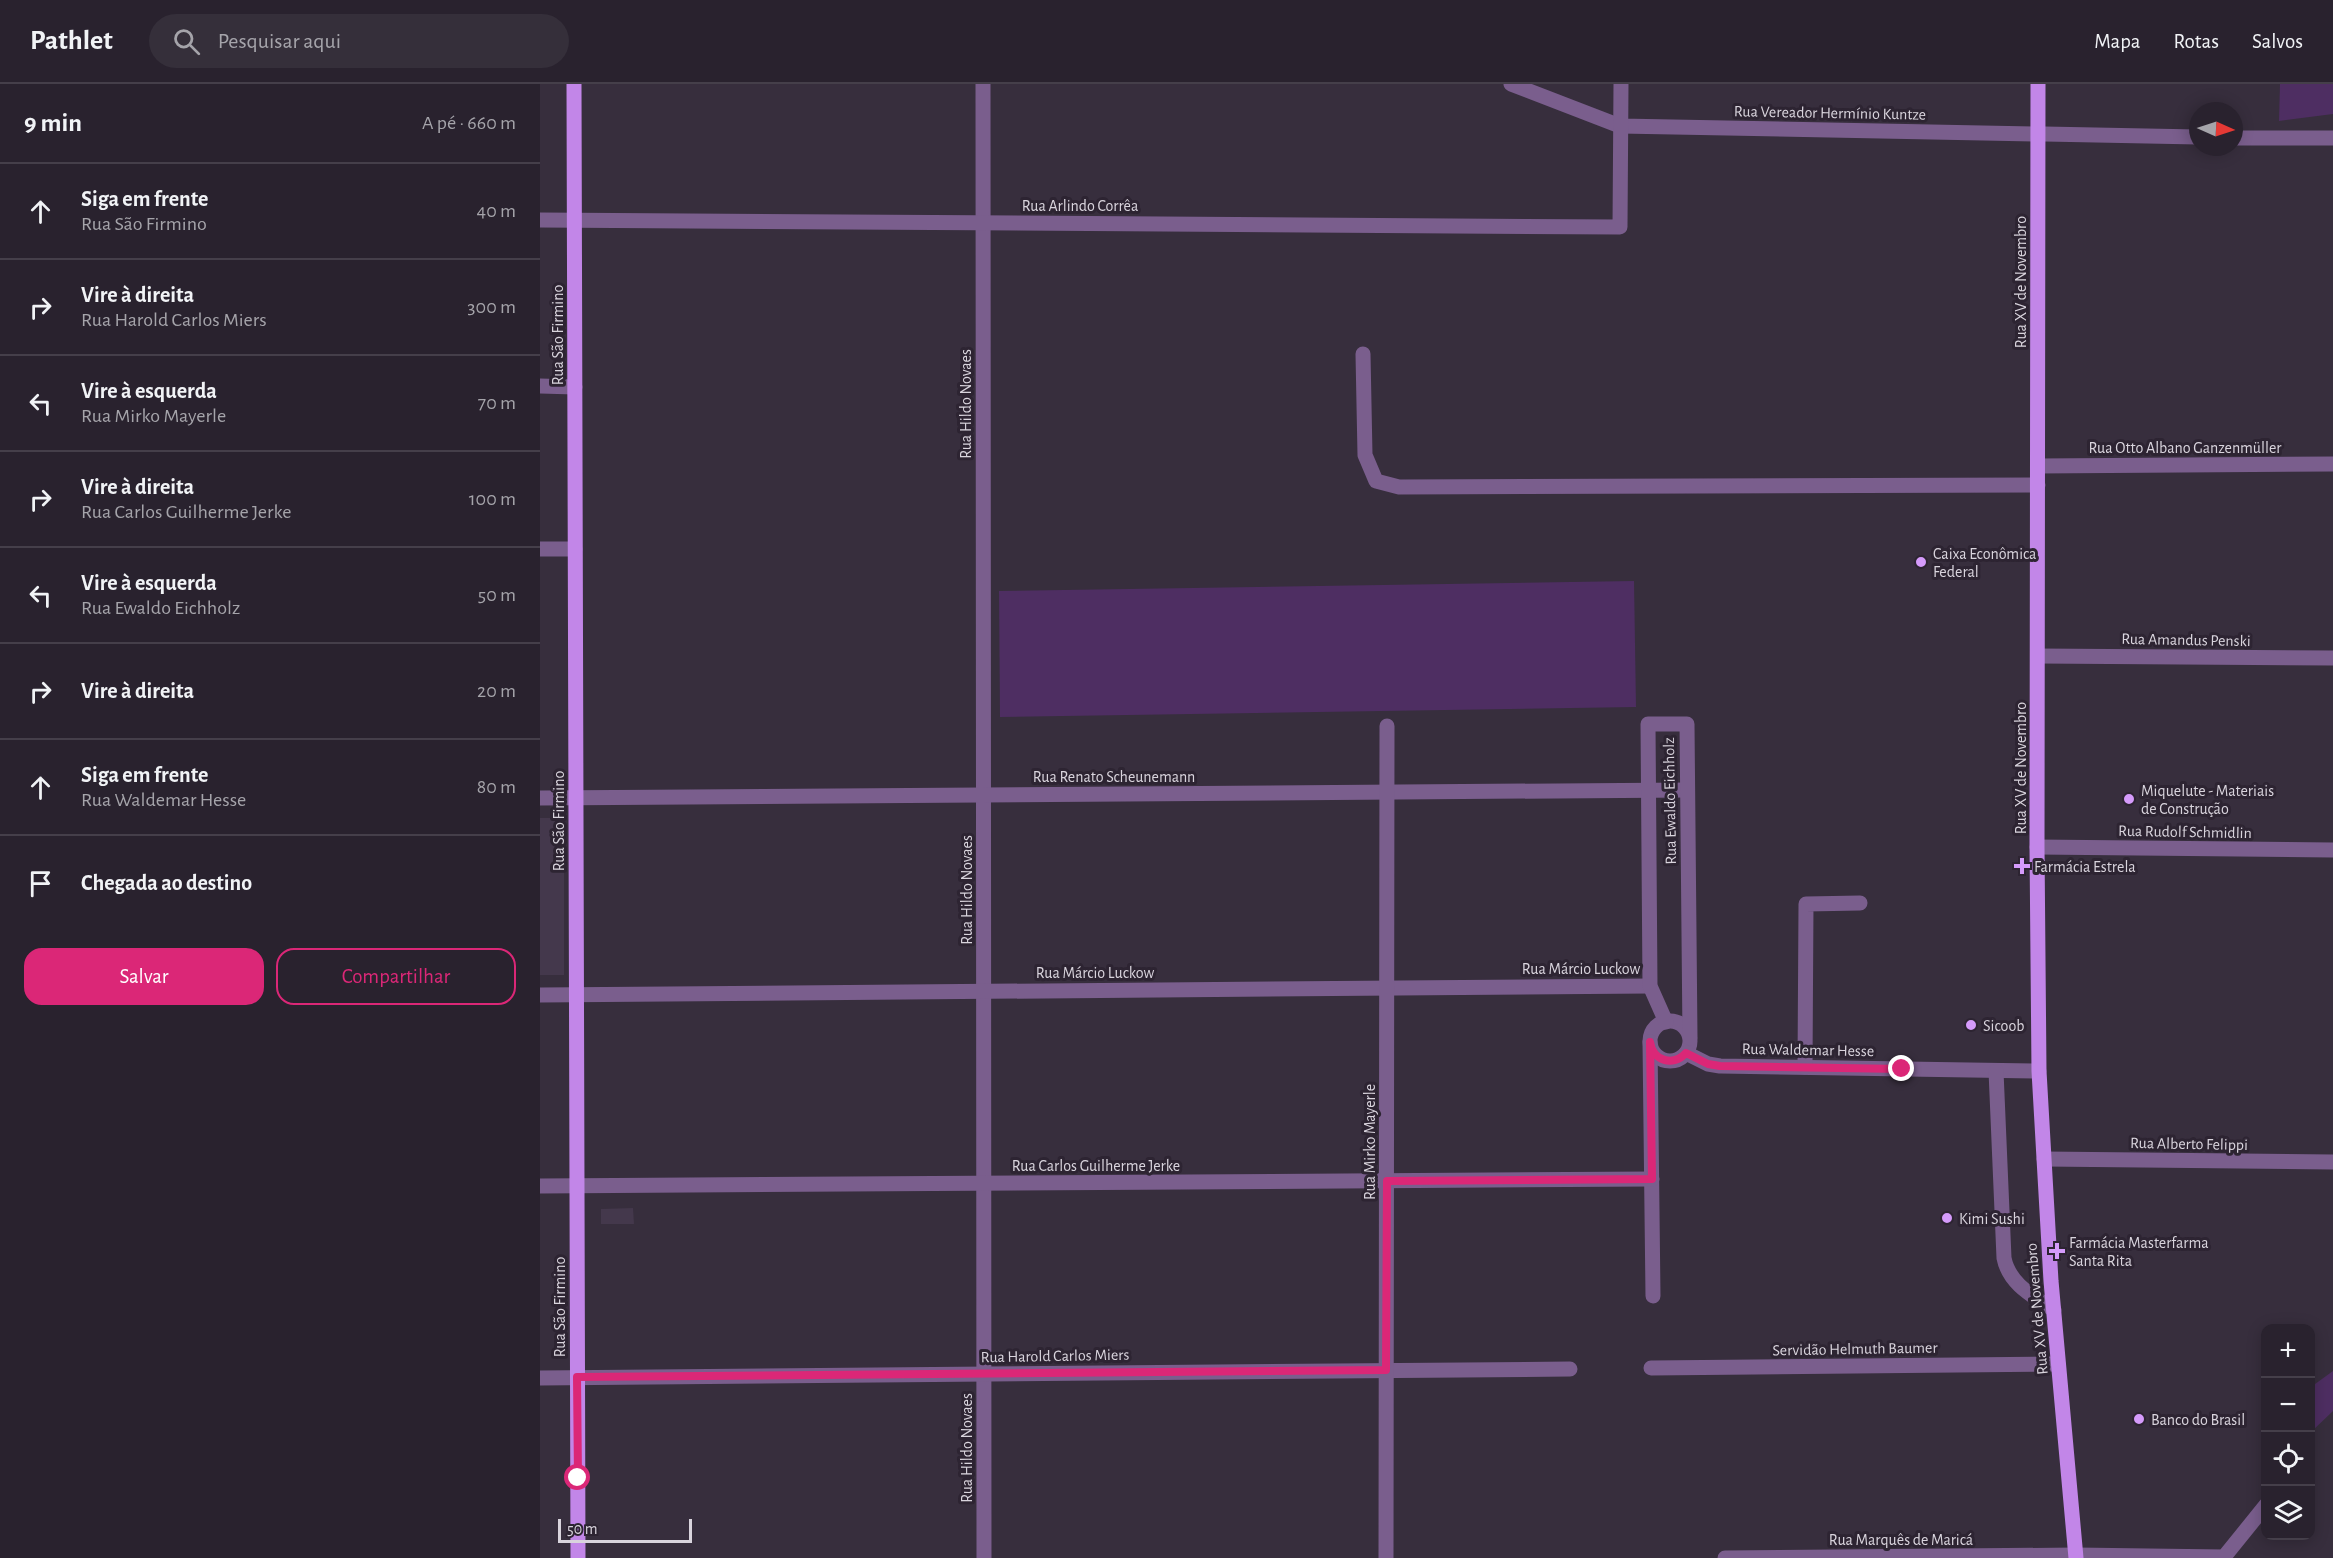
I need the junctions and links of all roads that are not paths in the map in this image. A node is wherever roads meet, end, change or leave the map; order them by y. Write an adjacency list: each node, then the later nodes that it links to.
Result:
1 (574, 84): 12 (main road, Rua São Firmino)
2 (983, 84): 13 (street, Rua Hildo Novaes)
3 (1511, 84): 6 (street, Rua Vereador Hermínio Kuntze)
4 (1621, 84): 6 (street)
5 (2038, 84): 7 (main road, Rua XV de Novembro)
6 (1620, 126): 7 (street, Rua Vereador Hermínio Kuntze); 13 (street, Rua Arlindo Corrêa)
7 (2038, 134): 8 (street, Rua Vereador Hermínio Kuntze); 18 (main road, Rua XV de Novembro)
8 (2189, 137)
9 (2243, 138): 10 (street)
10 (2333, 138)
11 (540, 220): 12 (street, Rua Arlindo Corrêa)
12 (574, 220): 13 (street, Rua Arlindo Corrêa); 16 (main road, Rua São Firmino)
13 (983, 223): 28 (street, Rua Hildo Novaes)
14 (1363, 354): 19 (street)
15 (540, 387): 16 (street)
16 (575, 387): 21 (main road, Rua São Firmino)
17 (2333, 464): 18 (street, Rua Otto Albano Ganzenmüller)
18 (2038, 466): 19 (main road, Rua XV de Novembro)
19 (2038, 485): 22 (main road, Rua XV de Novembro)
20 (540, 549): 21 (street)
21 (575, 549): 30 (main road, Rua São Firmino)
22 (2038, 656): 23 (street, Rua Amandus Penski); 31 (main road, Rua XV de Novembro)
23 (2333, 658)
24 (1387, 726): 27 (street, Rua Mirko Mayerle)
25 (1648, 790): 26 (street, Rua Renato Scheunemann); 26 (street, Rua Ewaldo Eichholz); 27 (street, Rua Renato Scheunemann); 34 (street, Rua Ewaldo Eichholz)
26 (1687, 790): 40 (street, Rua Ewaldo Eichholz)
27 (1387, 792): 28 (street, Rua Renato Scheunemann); 35 (street, Rua Mirko Mayerle)
28 (984, 795): 30 (street, Rua Renato Scheunemann); 36 (street, Rua Hildo Novaes)
29 (540, 798): 30 (street, Rua Renato Scheunemann)
30 (576, 798): 37 (main road, Rua São Firmino)
31 (2037, 847): 32 (street, Rua Rudolf Schmidlin); 45 (main road, Rua XV de Novembro)
32 (2333, 850)
33 (1860, 903): 43 (street)
34 (1650, 986): 35 (street, Rua Márcio Luckow); 39 (street, Rua Ewaldo Eichholz)
35 (1387, 988): 36 (street, Rua Márcio Luckow); 49 (street, Rua Mirko Mayerle)
36 (984, 991): 37 (street, Rua Márcio Luckow); 50 (street, Rua Hildo Novaes)
37 (576, 994): 38 (street, Rua Márcio Luckow); 52 (main road, Rua São Firmino)
38 (540, 995)
39 (1666, 1022): 40 (street); 41 (street)
40 (1690, 1038): 42 (street)
41 (1650, 1042): 42 (street); 48 (street)
42 (1686, 1053): 43 (street, Rua Waldemar Hesse)
43 (1805, 1067): 44 (street, Rua Waldemar Hesse)
44 (1996, 1071): 45 (street, Rua Waldemar Hesse); 54 (street)
45 (2039, 1071): 46 (main road, Rua XV de Novembro)
46 (2043, 1159): 47 (street, Rua Alberto Felippi); 54 (main road, Rua XV de Novembro)
47 (2333, 1162)
48 (1652, 1179): 49 (street, Rua Carlos Guilherme Jerke); 53 (street)
49 (1387, 1181): 50 (street, Rua Carlos Guilherme Jerke); 58 (street, Rua Mirko Mayerle)
50 (984, 1183): 52 (street, Rua Carlos Guilherme Jerke); 59 (street, Rua Hildo Novaes)
51 (540, 1186): 52 (street, Rua Carlos Guilherme Jerke)
52 (577, 1186): 60 (main road, Rua São Firmino)
53 (1653, 1296)
54 (2054, 1310): 55 (main road, Rua XV de Novembro)
55 (2058, 1364): 57 (street, Servidão Helmuth Baumer); 63 (main road, Rua XV de Novembro)
56 (1570, 1368): 58 (street, Rua Harold Carlos Miers)
57 (1651, 1368)
58 (1386, 1370): 59 (street, Rua Harold Carlos Miers); 66 (street, Rua Mirko Mayerle)
59 (984, 1374): 60 (street, Rua Harold Carlos Miers); 65 (street, Rua Hildo Novaes)
60 (577, 1377): 61 (street, Rua Harold Carlos Miers); 64 (main road, Rua São Firmino)
61 (540, 1378)
62 (2261, 1510): 63 (street, Rua Marquês de Maricá)
63 (2076, 1557): 67 (street, Rua Marquês de Maricá)
64 (578, 1558)
65 (984, 1558)
66 (1386, 1558)
67 (1725, 1558)

